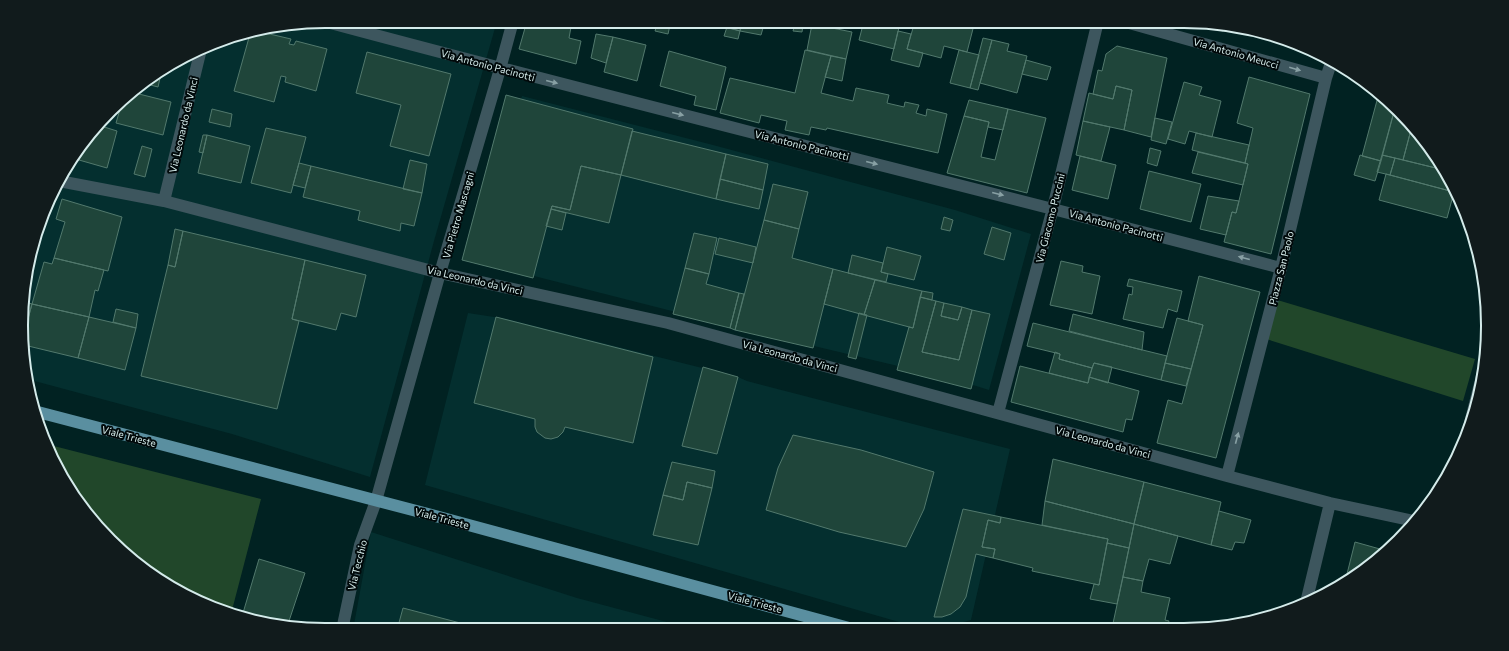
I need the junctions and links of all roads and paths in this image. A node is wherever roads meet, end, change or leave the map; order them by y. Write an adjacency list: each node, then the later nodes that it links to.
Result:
1 (350, 28): 7 (street, Via Antonio Pacinotti)
2 (511, 28): 7 (street, Via Pietro Mascagni)
3 (1096, 28): 11 (street, Via Giacomo Puccini)
4 (1147, 28): 8 (street, Via Antonio Meucci, one-way to 8)
5 (199, 57): 10 (street, Via Leonardo da Vinci)
6 (1330, 67): 8 (street, Piazza San Paolo)
7 (500, 69): 11 (street, Via Antonio Pacinotti, one-way to 11); 13 (street, Via Pietro Mascagni)
8 (1326, 78): 12 (street, Piazza San Paolo)
9 (65, 182): 10 (street, Via Leonardo da Vinci)
10 (164, 201): 13 (street, Via Leonardo da Vinci)
11 (1053, 208): 12 (street, Via Antonio Pacinotti, one-way to 11); 15 (street, Via Giacomo Puccini)
12 (1281, 268): 16 (street, Piazza San Paolo, one-way to 12)
13 (440, 273): 15 (street, Via Leonardo da Vinci); 17 (street, Via Pietro Mascagni)
14 (41, 413): 17 (main road, Viale Trieste)
15 (998, 413): 16 (street, Via Leonardo da Vinci)
16 (1227, 476): 18 (street, Via Leonardo da Vinci)
17 (376, 501): 21 (street, Via Tecchio); 22 (main road, Viale Trieste)
18 (1330, 503): 19 (street, Via Leonardo da Vinci); 20 (street)
19 (1409, 520)
20 (1308, 595)
21 (343, 623)
22 (824, 623)

